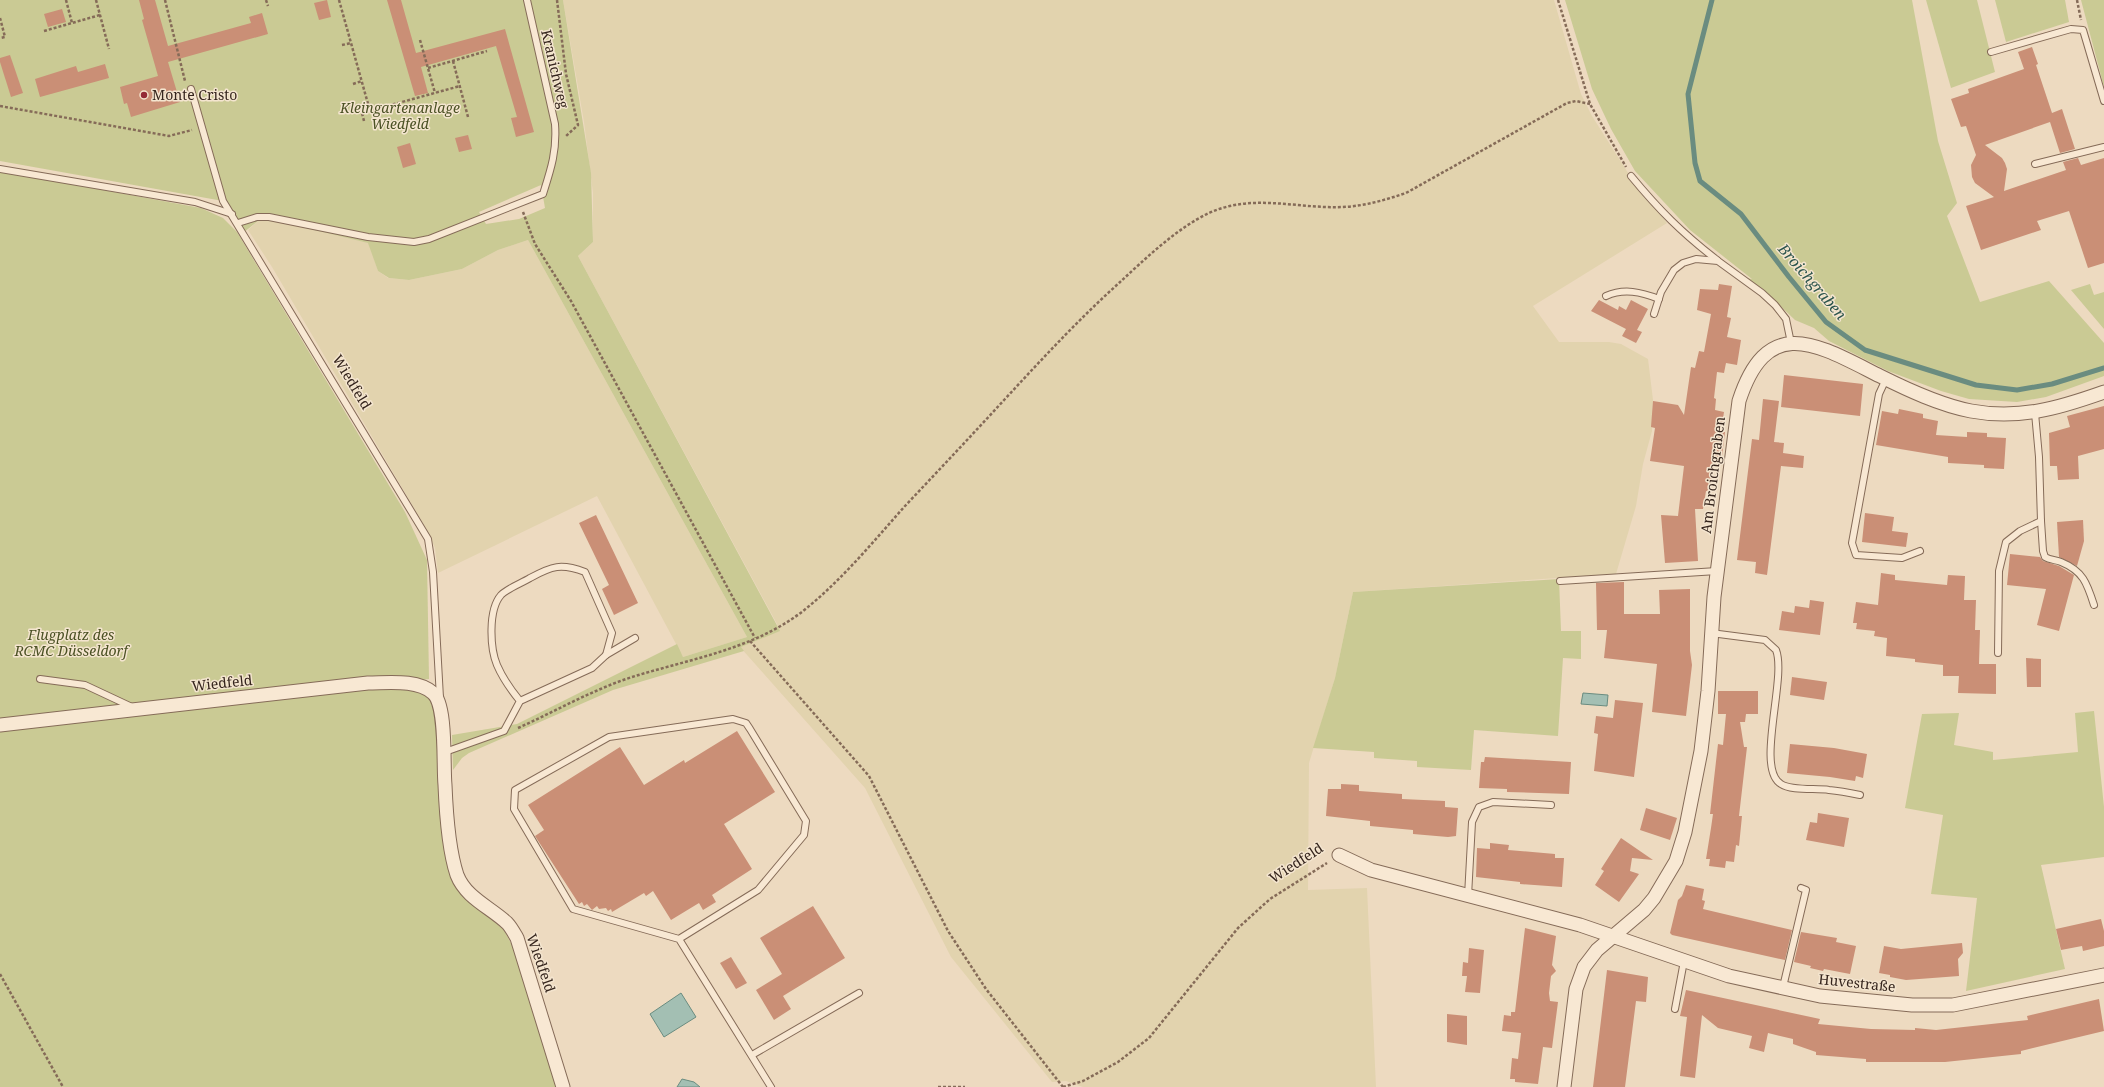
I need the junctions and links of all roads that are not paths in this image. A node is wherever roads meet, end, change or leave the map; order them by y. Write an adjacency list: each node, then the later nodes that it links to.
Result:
1 (527, 0): 10 (lane, Kranichweg)
2 (1991, 52): 4 (lane)
3 (191, 89): 9 (lane, Wiedfeld)
4 (2104, 101)
5 (2104, 147): 6 (lane)
6 (2035, 164)
7 (0, 168): 9 (lane)
8 (1631, 176): 11 (lane)
9 (232, 214): 10 (lane, Wiedfeld)
10 (238, 224): 30 (lane, Wiedfeld)
11 (1718, 261): 13 (lane); 15 (lane)
12 (1606, 296): 13 (lane)
13 (1659, 299): 14 (lane)
14 (1654, 314)
15 (1791, 343): 16 (street, Am Broichgraben); 21 (street, Am Broichgraben)
16 (1886, 379): 18 (street, Am Broichgraben); 20 (lane)
17 (2104, 392): 18 (street, Am Broichgraben)
18 (2034, 413): 19 (lane)
19 (2041, 521): 23 (lane); 26 (lane)
20 (1920, 551)
21 (1717, 571): 22 (lane); 24 (street, Am Broichgraben)
22 (1560, 581)
23 (2094, 605)
24 (1711, 633): 34 (lane); 39 (street, Am Broichgraben)
25 (635, 638): 27 (lane)
26 (1998, 654)
27 (606, 655): 29 (lane); 29 (lane)
28 (40, 679): 31 (lane)
29 (520, 701): 33 (lane)
30 (440, 704): 31 (street, Wiedfeld); 33 (street, Wiedfeld)
31 (136, 709): 32 (street, Wiedfeld)
32 (0, 725)
33 (445, 752): 47 (street, Wiedfeld)
34 (1860, 795)
35 (1551, 805): 38 (lane)
36 (1339, 855): 38 (street, Wiedfeld)
37 (1801, 888): 43 (lane)
38 (1468, 896): 39 (street, Wiedfeld)
39 (1613, 937): 41 (street, Huvestraße); 49 (street, Am Broichgraben)
40 (679, 939): 40 (lane); 46 (lane)
41 (1684, 961): 43 (street, Huvestraße); 45 (lane)
42 (2104, 975): 43 (street, Huvestraße)
43 (1783, 987)
44 (859, 993): 46 (lane)
45 (1675, 1009)
46 (752, 1055): 48 (lane)
47 (563, 1087)
48 (770, 1087)
49 (1564, 1087)

